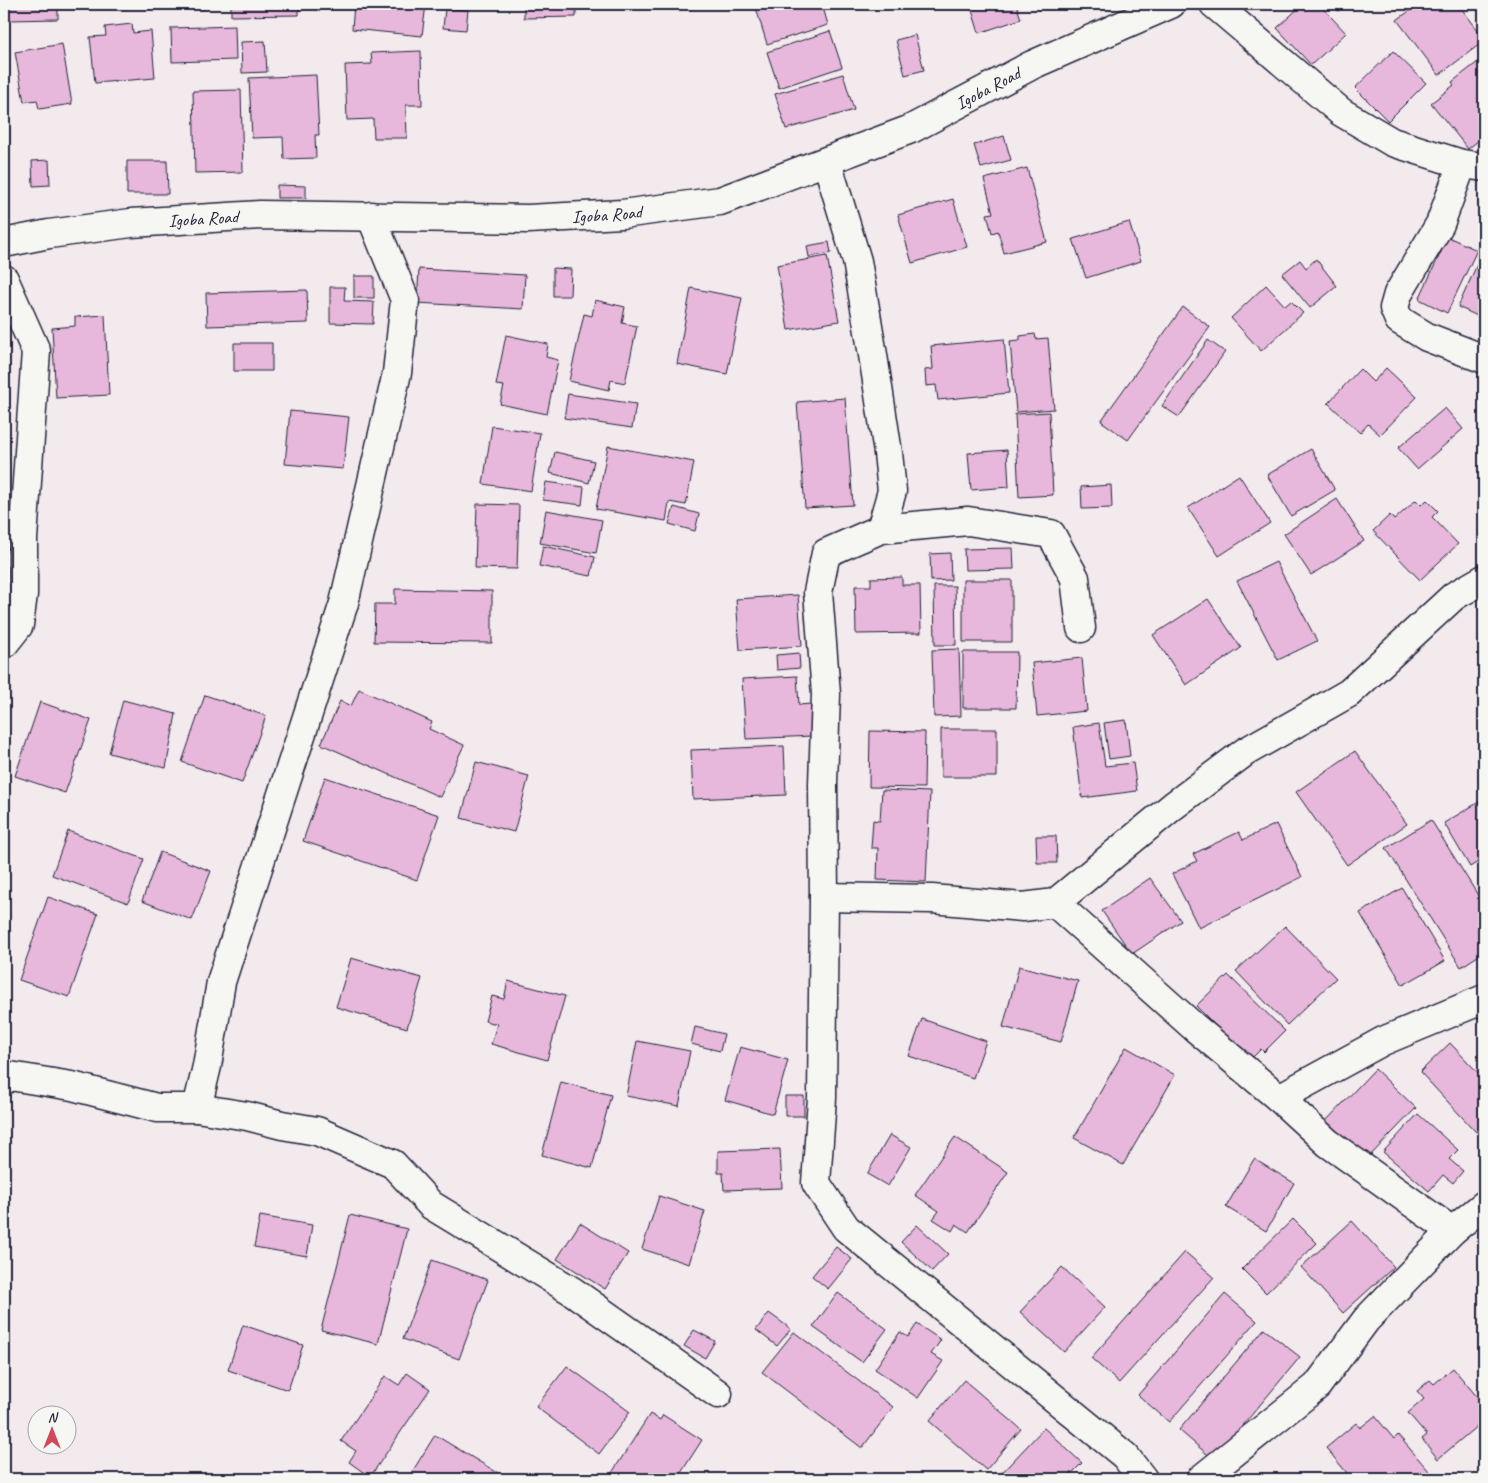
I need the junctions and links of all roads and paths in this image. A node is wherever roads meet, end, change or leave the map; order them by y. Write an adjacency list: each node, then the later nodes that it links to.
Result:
1 (1171, 4): 3 (street, Igoba Road)
2 (1214, 4): 4 (street)
3 (827, 162): 5 (street, Igoba Road); 9 (street)
4 (1473, 165): 8 (street)
5 (371, 216): 6 (street, Igoba Road); 18 (street)
6 (4, 244)
7 (4, 279): 12 (street)
8 (1484, 359)
9 (881, 529): 11 (street); 13 (street)
10 (1484, 579): 14 (street)
11 (1080, 628)
12 (4, 644)
13 (824, 897): 14 (street); 22 (street)
14 (1055, 903): 17 (street)
15 (1484, 999): 17 (street)
16 (4, 1080): 18 (street)
17 (1279, 1098): 20 (street)
18 (197, 1108): 21 (street)
19 (1484, 1205): 20 (street)
20 (1452, 1231): 23 (street)
21 (718, 1394)
22 (1143, 1479)
23 (1201, 1479)

